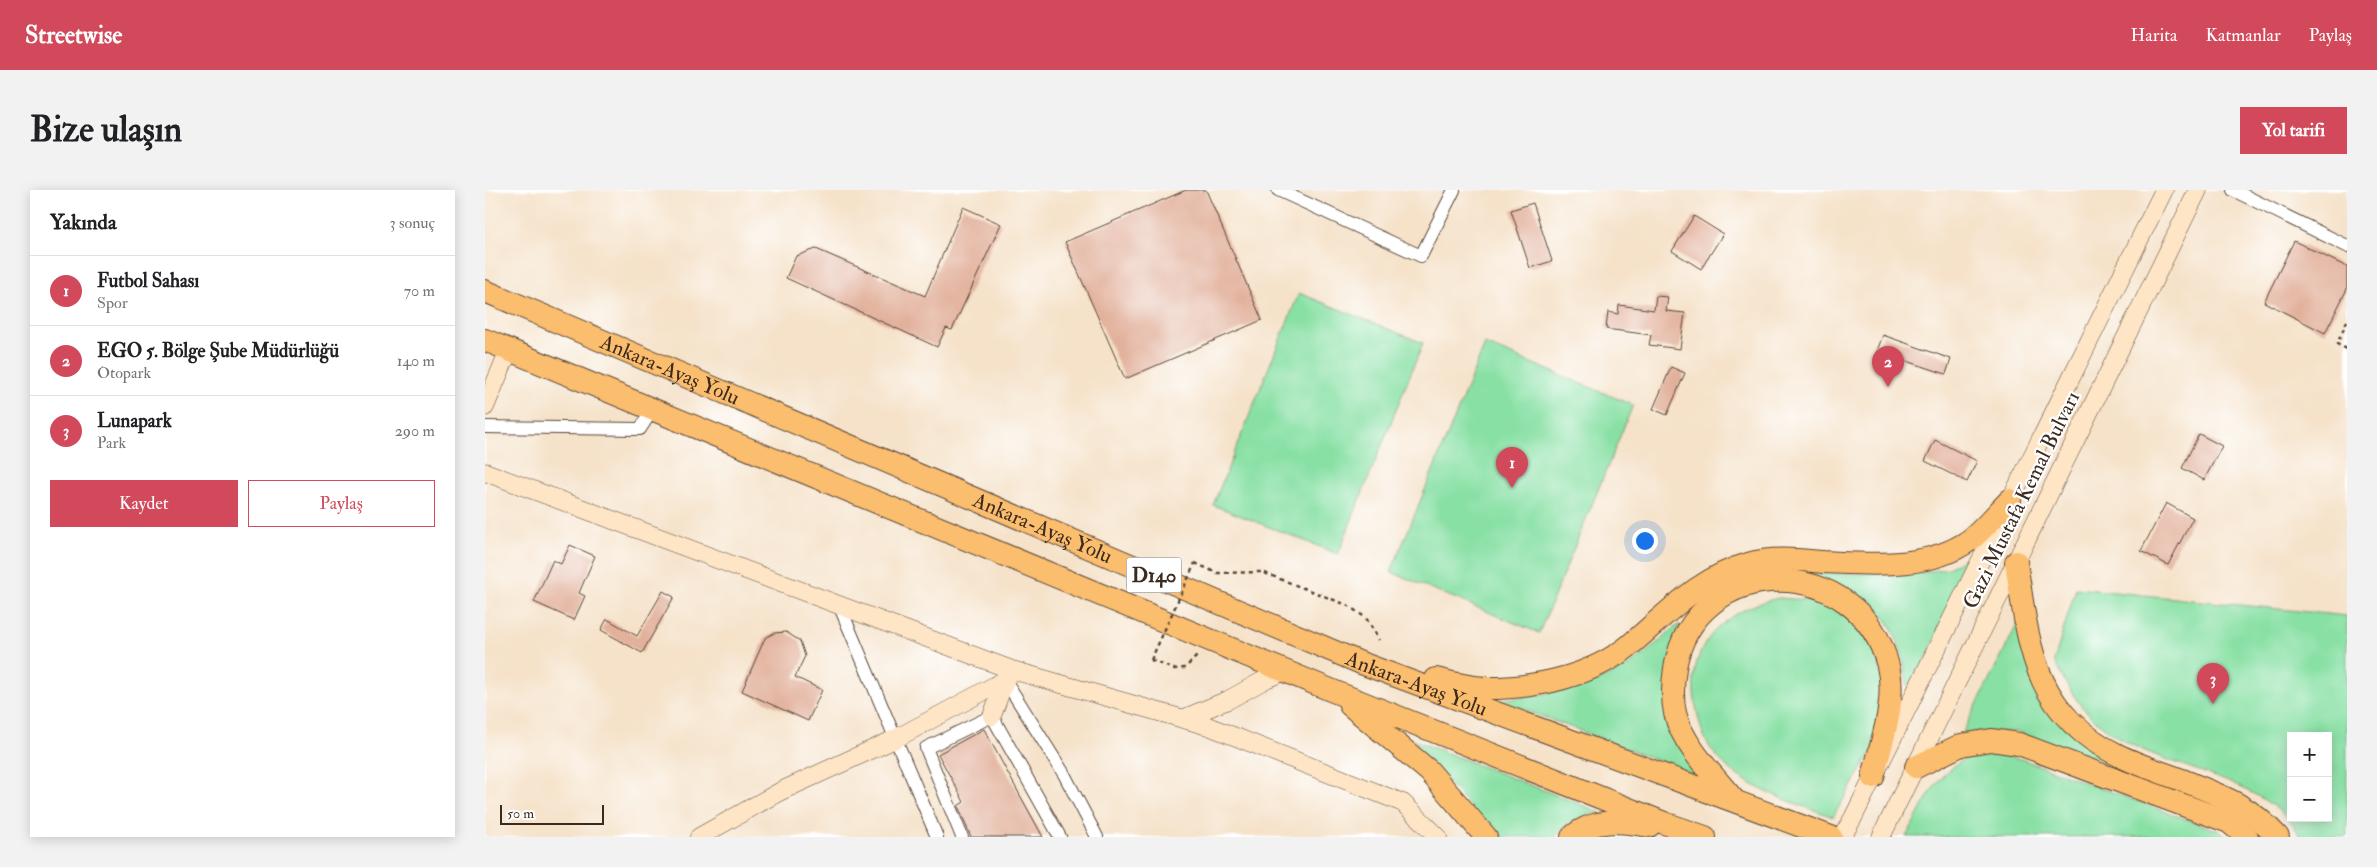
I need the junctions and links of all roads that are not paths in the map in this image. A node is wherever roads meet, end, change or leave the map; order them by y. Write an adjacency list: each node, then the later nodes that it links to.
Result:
1 (1278, 190): 2 (street)
2 (1454, 190)
3 (2164, 190): 14 (street, Gazi Mustafa Kemal Bulvarı)
4 (2198, 190): 15 (street, Gazi Mustafa Kemal Bulvarı)
5 (2233, 190): 6 (street)
6 (2347, 246)
7 (485, 291): 17 (highway, Ankara-Ayaş Yolu / D140)
8 (485, 340): 9 (highway, Ankara-Ayaş Yolu / D140)
9 (509, 350): 10 (street); 11 (highway, Ankara-Ayaş Yolu / D140)
10 (485, 407)
11 (653, 409): 12 (street); 18 (highway, Ankara-Ayaş Yolu / D140)
12 (485, 427)
13 (485, 472): 16 (street)
14 (2010, 500): 17 (highway); 25 (street, Gazi Mustafa Kemal Bulvarı)
15 (2016, 562): 24 (street, Gazi Mustafa Kemal Bulvarı); 41 (highway)
16 (840, 607): 19 (street); 23 (street)
17 (1361, 663): 26 (highway, Ankara-Ayaş Yolu / D140)
18 (1285, 671): 20 (highway, Ankara-Ayaş Yolu / D140); 22 (street)
19 (1009, 675): 21 (street); 22 (street); 23 (street); 32 (street)
20 (1333, 691): 34 (highway); 37 (highway, Ankara-Ayaş Yolu / D140)
21 (992, 716): 30 (street); 31 (street)
22 (1182, 719): 33 (street)
23 (895, 739): 28 (street); 29 (street)
24 (1916, 767): 27 (street, Gazi Mustafa Kemal Bulvarı); 40 (highway)
25 (1873, 777): 26 (highway); 39 (street, Gazi Mustafa Kemal Bulvarı)
26 (1735, 801): 38 (highway, Ankara-Ayaş Yolu / D140)
27 (1883, 833)
28 (699, 837)
29 (937, 837)
30 (962, 837)
31 (1060, 837)
32 (1097, 837)
33 (1438, 837)
34 (1486, 837)
35 (1571, 837): 36 (highway)
36 (1701, 837)
37 (1705, 837)
38 (1831, 837)
39 (1842, 837)
40 (2247, 837)
41 (2278, 837)

